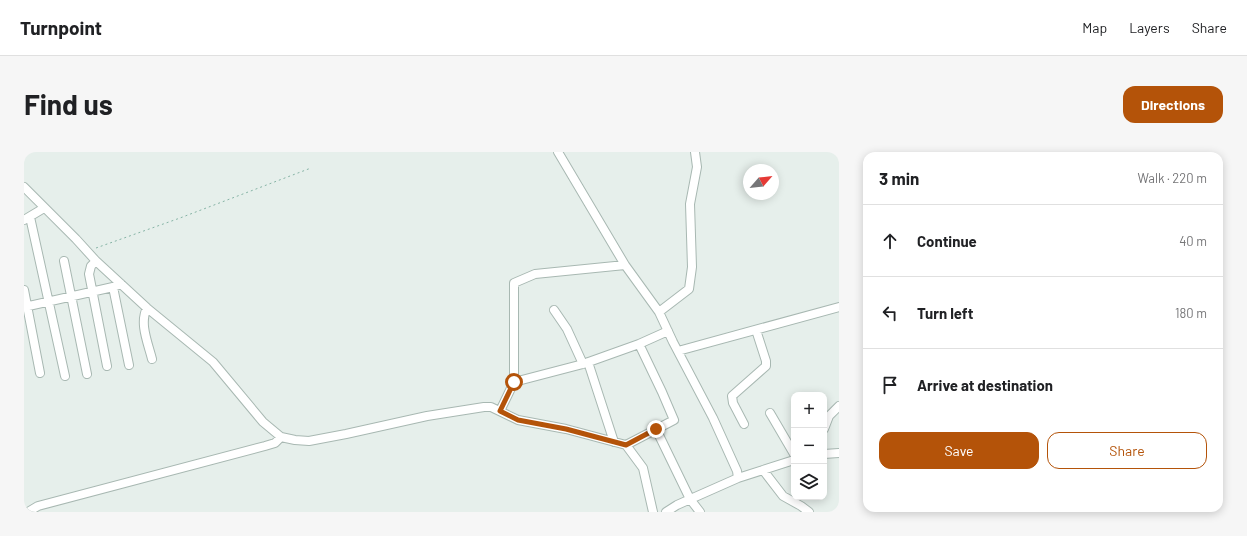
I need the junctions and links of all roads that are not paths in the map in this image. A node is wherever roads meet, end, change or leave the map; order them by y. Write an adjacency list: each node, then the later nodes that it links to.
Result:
1 (558, 152): 8 (street)
2 (695, 152): 19 (street)
3 (24, 187): 4 (street)
4 (44, 208): 5 (street); 7 (street)
5 (27, 219): 14 (street)
6 (64, 261): 13 (street)
7 (96, 261): 9 (street); 12 (street)
8 (625, 265): 19 (street); 31 (street)
9 (121, 284): 10 (street); 17 (street)
10 (113, 287): 12 (street); 26 (street)
11 (24, 290): 15 (street)
12 (92, 292): 13 (street); 27 (street)
13 (72, 297): 14 (street); 29 (street)
14 (49, 301): 15 (street); 30 (street)
15 (26, 307): 28 (street)
16 (839, 307): 20 (street)
17 (147, 308): 24 (street); 38 (street)
18 (554, 310): 25 (street)
19 (659, 312): 21 (street)
20 (756, 330): 23 (street); 35 (street)
21 (668, 331): 22 (street); 23 (street)
22 (639, 344): 25 (street); 37 (street)
23 (678, 351): 46 (street)
24 (152, 359)
25 (585, 363): 31 (street); 39 (street)
26 (129, 364)
27 (107, 366)
28 (40, 373)
29 (87, 374)
30 (65, 376)
31 (514, 382): 33 (street)
32 (839, 406): 36 (street)
33 (500, 411): 38 (street); 39 (street)
34 (770, 413): 41 (street)
35 (744, 424)
36 (825, 428)
37 (656, 429): 40 (street); 47 (street)
38 (281, 437): 48 (street)
39 (614, 442): 40 (street)
40 (626, 445): 49 (street)
41 (791, 449)
42 (839, 453): 43 (street)
43 (827, 454)
44 (791, 461): 45 (street)
45 (763, 470): 46 (street); 52 (street)
46 (738, 478): 47 (street)
47 (690, 499): 50 (street); 51 (street)
48 (28, 512)
49 (653, 512)
50 (666, 512)
51 (700, 512)
52 (809, 512)

